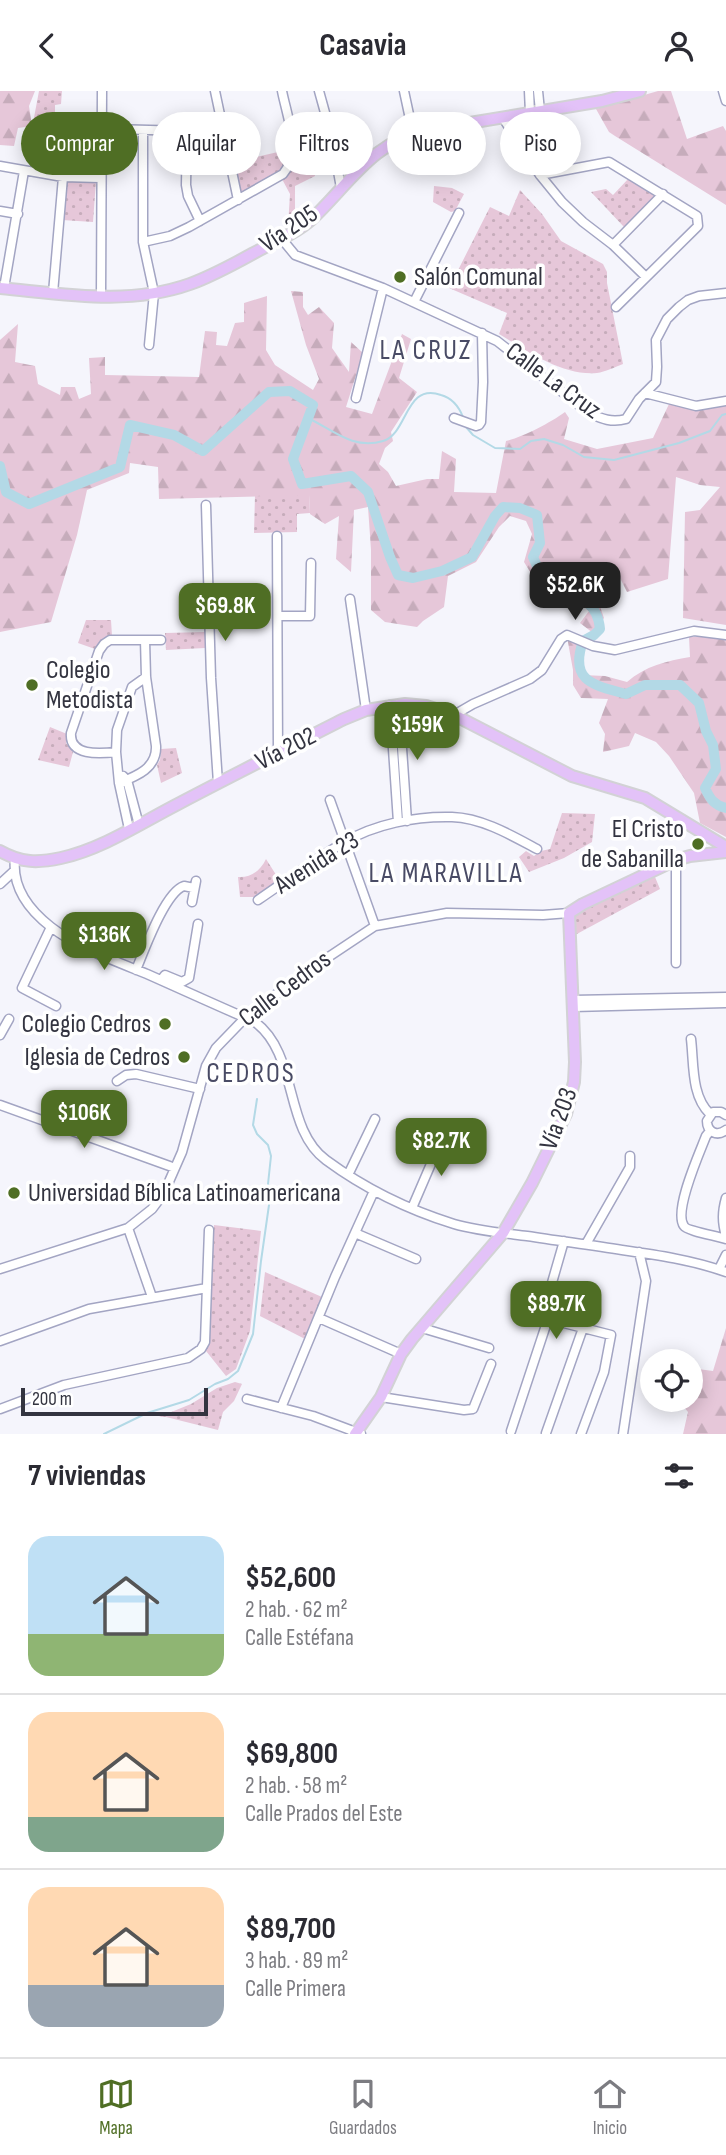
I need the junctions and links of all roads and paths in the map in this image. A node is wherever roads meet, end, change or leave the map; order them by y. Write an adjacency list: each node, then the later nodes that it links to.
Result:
1 (102, 91): 12 (street)
2 (215, 91): 13 (street)
3 (282, 91): 32 (street)
4 (319, 91): 30 (street)
5 (404, 91): 14 (street)
6 (529, 91): 15 (street)
7 (538, 91): 15 (street)
8 (639, 91): 10 (main road, Vía 205)
9 (723, 91): 11 (street)
10 (602, 96): 15 (main road, Vía 205)
11 (726, 101)
12 (101, 112)
13 (220, 112)
14 (408, 112)
15 (535, 112)
16 (138, 130): 17 (street)
17 (143, 130): 18 (street); 38 (street)
18 (152, 130)
19 (387, 145): 30 (main road, Vía 205)
20 (0, 166): 21 (street)
21 (21, 170)
22 (23, 175): 35 (street)
23 (50, 175): 28 (street)
24 (100, 175): 29 (street)
25 (186, 175): 36 (street)
26 (233, 175): 32 (street)
27 (540, 176): 31 (street); 39 (street)
28 (63, 177): 29 (street); 43 (street)
29 (100, 178): 46 (street)
30 (341, 188): 37 (main road, Vía 205)
31 (663, 194): 39 (street); 40 (street)
32 (238, 200): 36 (street)
33 (0, 211): 35 (street)
34 (459, 213): 47 (street)
35 (18, 214): 41 (street)
36 (200, 221): 38 (street)
37 (281, 238): 42 (street, Calle La Cruz); 44 (main road, Vía 205)
38 (143, 242): 44 (street)
39 (613, 245): 40 (street)
40 (646, 277): 48 (street)
41 (2, 288): 43 (main road, Vía 205)
42 (383, 288): 47 (street, Calle La Cruz); 52 (street)
43 (53, 293): 46 (main road, Vía 205)
44 (154, 293): 46 (main road, Vía 205); 50 (street)
45 (726, 293): 51 (street, Calle La Cruz)
46 (101, 297)
47 (414, 302): 49 (street, Calle La Cruz)
48 (616, 307)
49 (482, 333): 51 (street, Calle La Cruz); 54 (street)
50 (149, 345)
51 (645, 393): 53 (street)
52 (356, 398)
53 (726, 401)
54 (454, 418)
55 (206, 505): 70 (street)
56 (277, 536): 59 (street)
57 (311, 563): 59 (street)
58 (350, 599): 65 (street)
59 (278, 616): 68 (street)
60 (726, 635): 66 (street)
61 (145, 640): 62 (street); 63 (street); 67 (street)
62 (161, 640)
63 (146, 677): 67 (street); 69 (street)
64 (395, 705): 65 (main road, Vía 202); 66 (main road, Vía 202); 72 (street)
65 (366, 710): 68 (main road, Vía 202)
66 (454, 715): 74 (main road, Vía 202)
67 (116, 752): 69 (street)
68 (278, 753): 70 (main road, Vía 202)
69 (123, 782): 73 (street)
70 (218, 783): 73 (main road, Vía 202)
71 (330, 800): 75 (street)
72 (402, 822): 75 (street, Avenida 23); 77 (street, Avenida 23)
73 (134, 827): 81 (main road, Vía 202)
74 (707, 837): 76 (main road, Vía 202); 80 (main road)
75 (345, 842): 85 (street, Avenida 23); 89 (street)
76 (726, 847)
77 (537, 849)
78 (0, 851): 81 (main road, Vía 202)
79 (726, 852): 80 (main road)
80 (705, 854): 82 (main road)
81 (15, 859): 83 (street)
82 (677, 860): 87 (main road); 91 (street)
83 (13, 872): 84 (street); 90 (street)
84 (0, 884)
85 (258, 900)
86 (192, 902): 92 (street)
87 (569, 913): 89 (street, Calle Cedros); 97 (main road, Vía 203)
88 (198, 924): 93 (street)
89 (375, 926): 99 (street, Calle Cedros)
90 (51, 927): 92 (street); 98 (street)
91 (676, 963)
92 (136, 970): 93 (street)
93 (160, 980): 99 (street)
94 (726, 997): 95 (street)
95 (693, 1000): 96 (street); 97 (street)
96 (726, 1003)
97 (573, 1004): 121 (main road, Vía 203)
98 (56, 1006)
99 (245, 1018): 104 (street, Calle Cedros); 114 (street)
100 (9, 1019): 101 (street)
101 (0, 1035)
102 (691, 1039): 106 (street)
103 (117, 1080): 104 (street)
104 (200, 1089): 113 (street, Calle Cedros)
105 (2, 1105): 113 (street)
106 (710, 1114): 107 (street); 110 (street)
107 (726, 1115)
108 (375, 1119): 114 (street)
109 (726, 1130): 110 (street)
110 (710, 1131): 122 (street)
111 (443, 1136): 117 (street)
112 (631, 1156): 124 (street)
113 (175, 1168): 118 (street, Calle Cedros)
114 (348, 1175): 115 (street)
115 (374, 1191): 117 (street); 120 (street)
116 (726, 1198): 122 (street)
117 (412, 1208): 121 (street)
118 (128, 1228): 128 (street, Calle Cedros); 131 (street)
119 (209, 1230): 130 (street)
120 (355, 1233): 127 (street); 132 (street)
121 (503, 1233): 123 (street); 134 (main road, Vía 203)
122 (726, 1237)
123 (564, 1241): 124 (street); 133 (street)
124 (586, 1244): 125 (street)
125 (639, 1252): 129 (street); 148 (street)
126 (726, 1255): 129 (street)
127 (416, 1259)
128 (0, 1269)
129 (722, 1271)
130 (207, 1288): 131 (street); 143 (street)
131 (152, 1297): 136 (street)
132 (319, 1318): 138 (street); 142 (street)
133 (548, 1319): 135 (street); 144 (street)
134 (422, 1328): 137 (street); 138 (main road, Vía 203)
135 (583, 1328): 146 (street); 147 (street)
136 (0, 1341)
137 (488, 1348)
138 (401, 1354): 140 (main road, Vía 203)
139 (491, 1364): 140 (street)
140 (382, 1397): 145 (main road, Vía 203)
141 (247, 1399): 142 (street)
142 (281, 1408): 145 (street)
143 (0, 1409)
144 (511, 1431)
145 (358, 1433)
146 (547, 1433)
147 (581, 1434)
148 (623, 1434)

